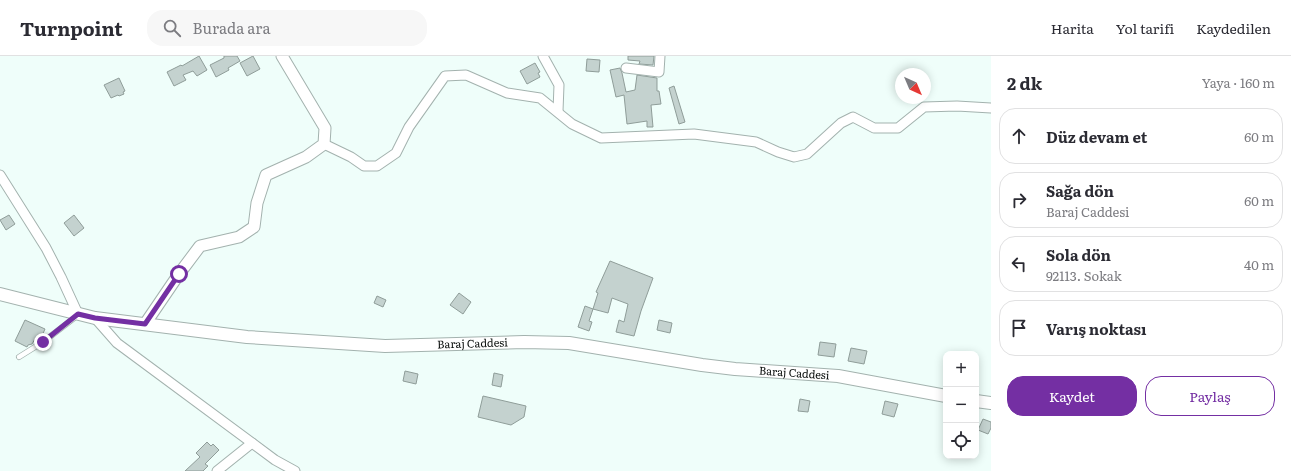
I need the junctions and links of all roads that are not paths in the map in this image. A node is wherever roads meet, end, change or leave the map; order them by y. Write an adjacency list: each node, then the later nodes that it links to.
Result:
1 (282, 56): 7 (street)
2 (543, 56): 6 (street)
3 (660, 56): 4 (street)
4 (626, 68)
5 (991, 108): 6 (street)
6 (558, 111): 7 (street)
7 (324, 144): 12 (street)
8 (0, 175): 10 (street)
9 (0, 294): 10 (main road, Baraj Caddesi)
10 (78, 314): 11 (main road, Baraj Caddesi); 13 (lane)
11 (95, 318): 12 (main road, Baraj Caddesi); 17 (street)
12 (145, 324): 14 (main road, Baraj Caddesi)
13 (19, 357)
14 (943, 395)
15 (979, 401): 16 (main road)
16 (991, 403)
17 (252, 443): 18 (street); 19 (street)
18 (217, 471)
19 (295, 471)

